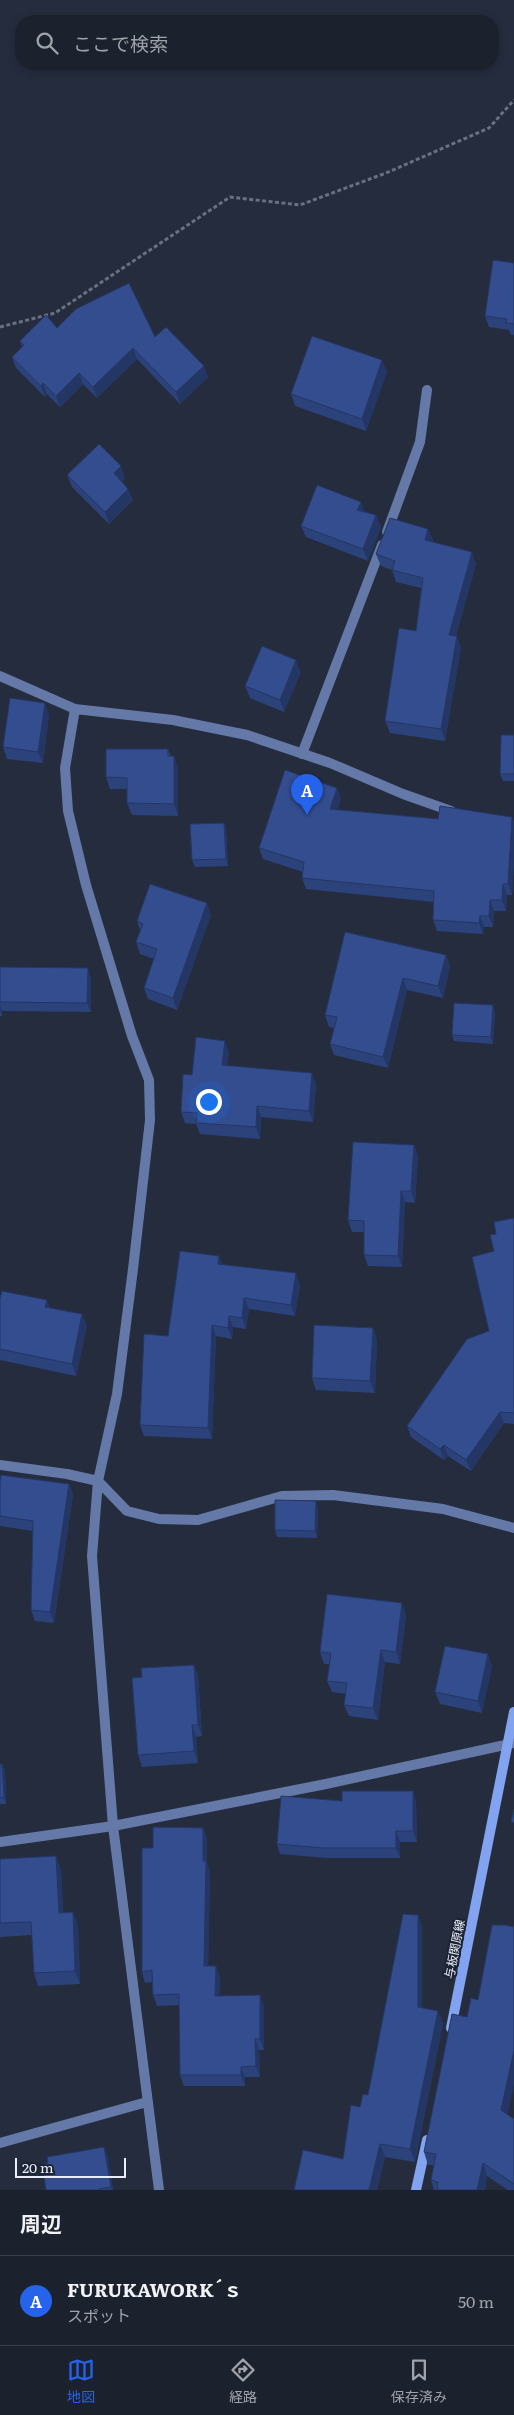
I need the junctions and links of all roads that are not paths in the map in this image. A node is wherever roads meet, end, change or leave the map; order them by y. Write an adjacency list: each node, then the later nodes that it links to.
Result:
1 (427, 390): 4 (street)
2 (0, 676): 3 (street)
3 (75, 709): 4 (street); 7 (street)
4 (302, 754): 5 (street)
5 (461, 814)
6 (0, 1465): 7 (street)
7 (98, 1480): 8 (street); 11 (street)
8 (514, 1528)
9 (514, 1712): 10 (main road, 与板関原線)
10 (511, 1743): 11 (street); 13 (main road, 与板関原線)
11 (112, 1826): 12 (street); 14 (street)
12 (0, 1842)
13 (448, 2038)
14 (147, 2102): 16 (street); 17 (street)
15 (428, 2133): 18 (main road)
16 (0, 2144)
17 (159, 2190)
18 (416, 2190)

